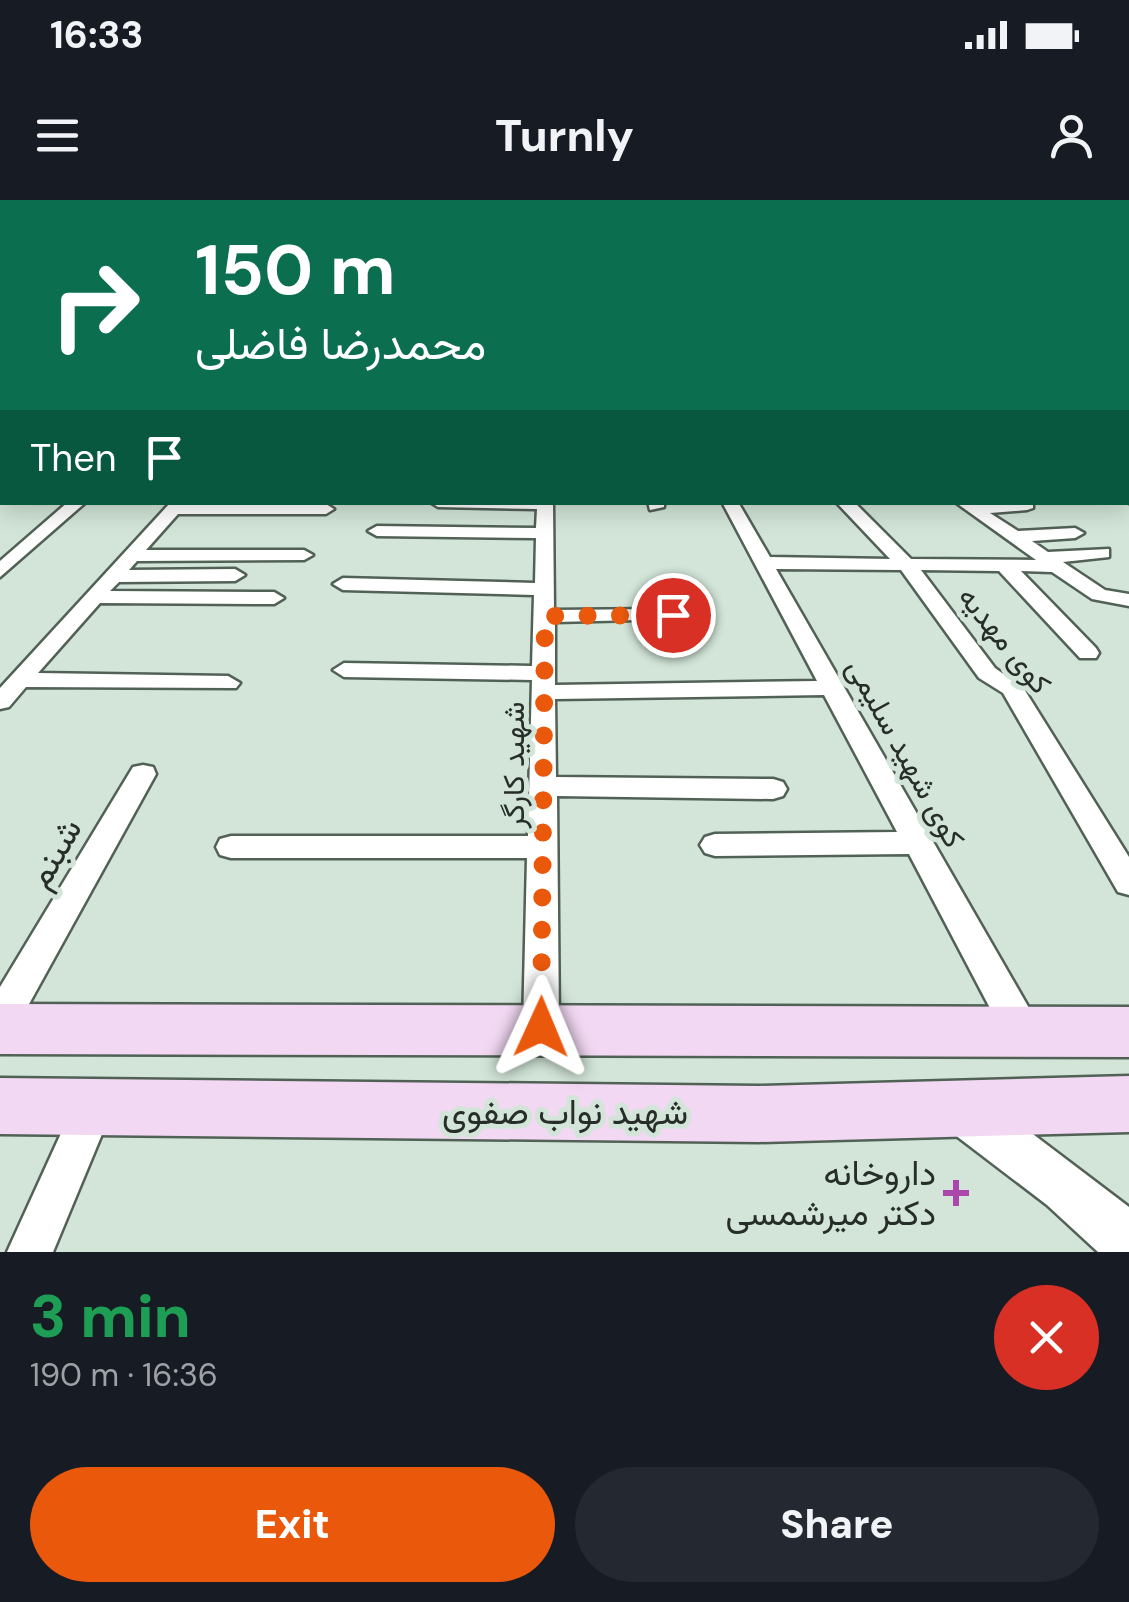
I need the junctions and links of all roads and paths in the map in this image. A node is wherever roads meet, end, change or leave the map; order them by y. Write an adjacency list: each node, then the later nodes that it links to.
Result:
1 (75, 505): 20 (street)
2 (545, 505): 10 (street, شهید کارگر)
3 (732, 505): 17 (street, کوی شهید سلیمی)
4 (847, 505): 18 (street, کوی مهدیه)
5 (1027, 505): 7 (street)
6 (177, 506): 8 (street); 15 (street)
7 (968, 506): 12 (street)
8 (326, 509)
9 (377, 532): 10 (street)
10 (545, 533): 28 (street, شهید کارگر)
11 (1075, 533): 12 (street)
12 (1012, 536): 16 (street)
13 (1103, 553): 16 (street)
14 (304, 555): 15 (street)
15 (132, 556): 22 (street)
16 (1050, 562): 19 (street); 27 (street)
17 (764, 563): 18 (street); 34 (street, کوی شهید سلیمی)
18 (908, 565): 19 (street); 43 (street, کوی مهدیه)
19 (1005, 566): 29 (street)
20 (0, 571)
21 (235, 575): 22 (street)
22 (114, 576): 25 (street)
23 (342, 584): 28 (street)
24 (667, 586): 28 (street)
25 (96, 597): 26 (street); 31 (street)
26 (274, 598)
27 (1129, 600)
28 (545, 602): 32 (street, شهید کارگر)
29 (1088, 653)
30 (344, 670): 32 (street)
31 (19, 680): 33 (street); 35 (street)
32 (546, 682): 34 (street); 37 (street, شهید کارگر)
33 (228, 683)
34 (833, 688): 39 (street, کوی شهید سلیمی)
35 (0, 702)
36 (143, 774): 44 (street, شبنم)
37 (544, 786): 38 (street); 42 (street, شهید کارگر)
38 (773, 789)
39 (918, 843): 40 (street); 48 (street, کوی شهید سلیمی)
40 (715, 845)
41 (232, 847): 42 (street)
42 (545, 847): 45 (street, شهید کارگر)
43 (1129, 883)
44 (0, 1021)
45 (541, 1027): 46 (main road); 48 (main road)
46 (0, 1029)
47 (1129, 1032): 48 (main road)
48 (1024, 1035)
49 (1129, 1104): 51 (main road, شهید نواب صفوی)
50 (0, 1106): 52 (main road, شهید نواب صفوی)
51 (961, 1109): 52 (main road, شهید نواب صفوی); 53 (street)
52 (92, 1110): 54 (street)
53 (1129, 1244)
54 (30, 1252)

